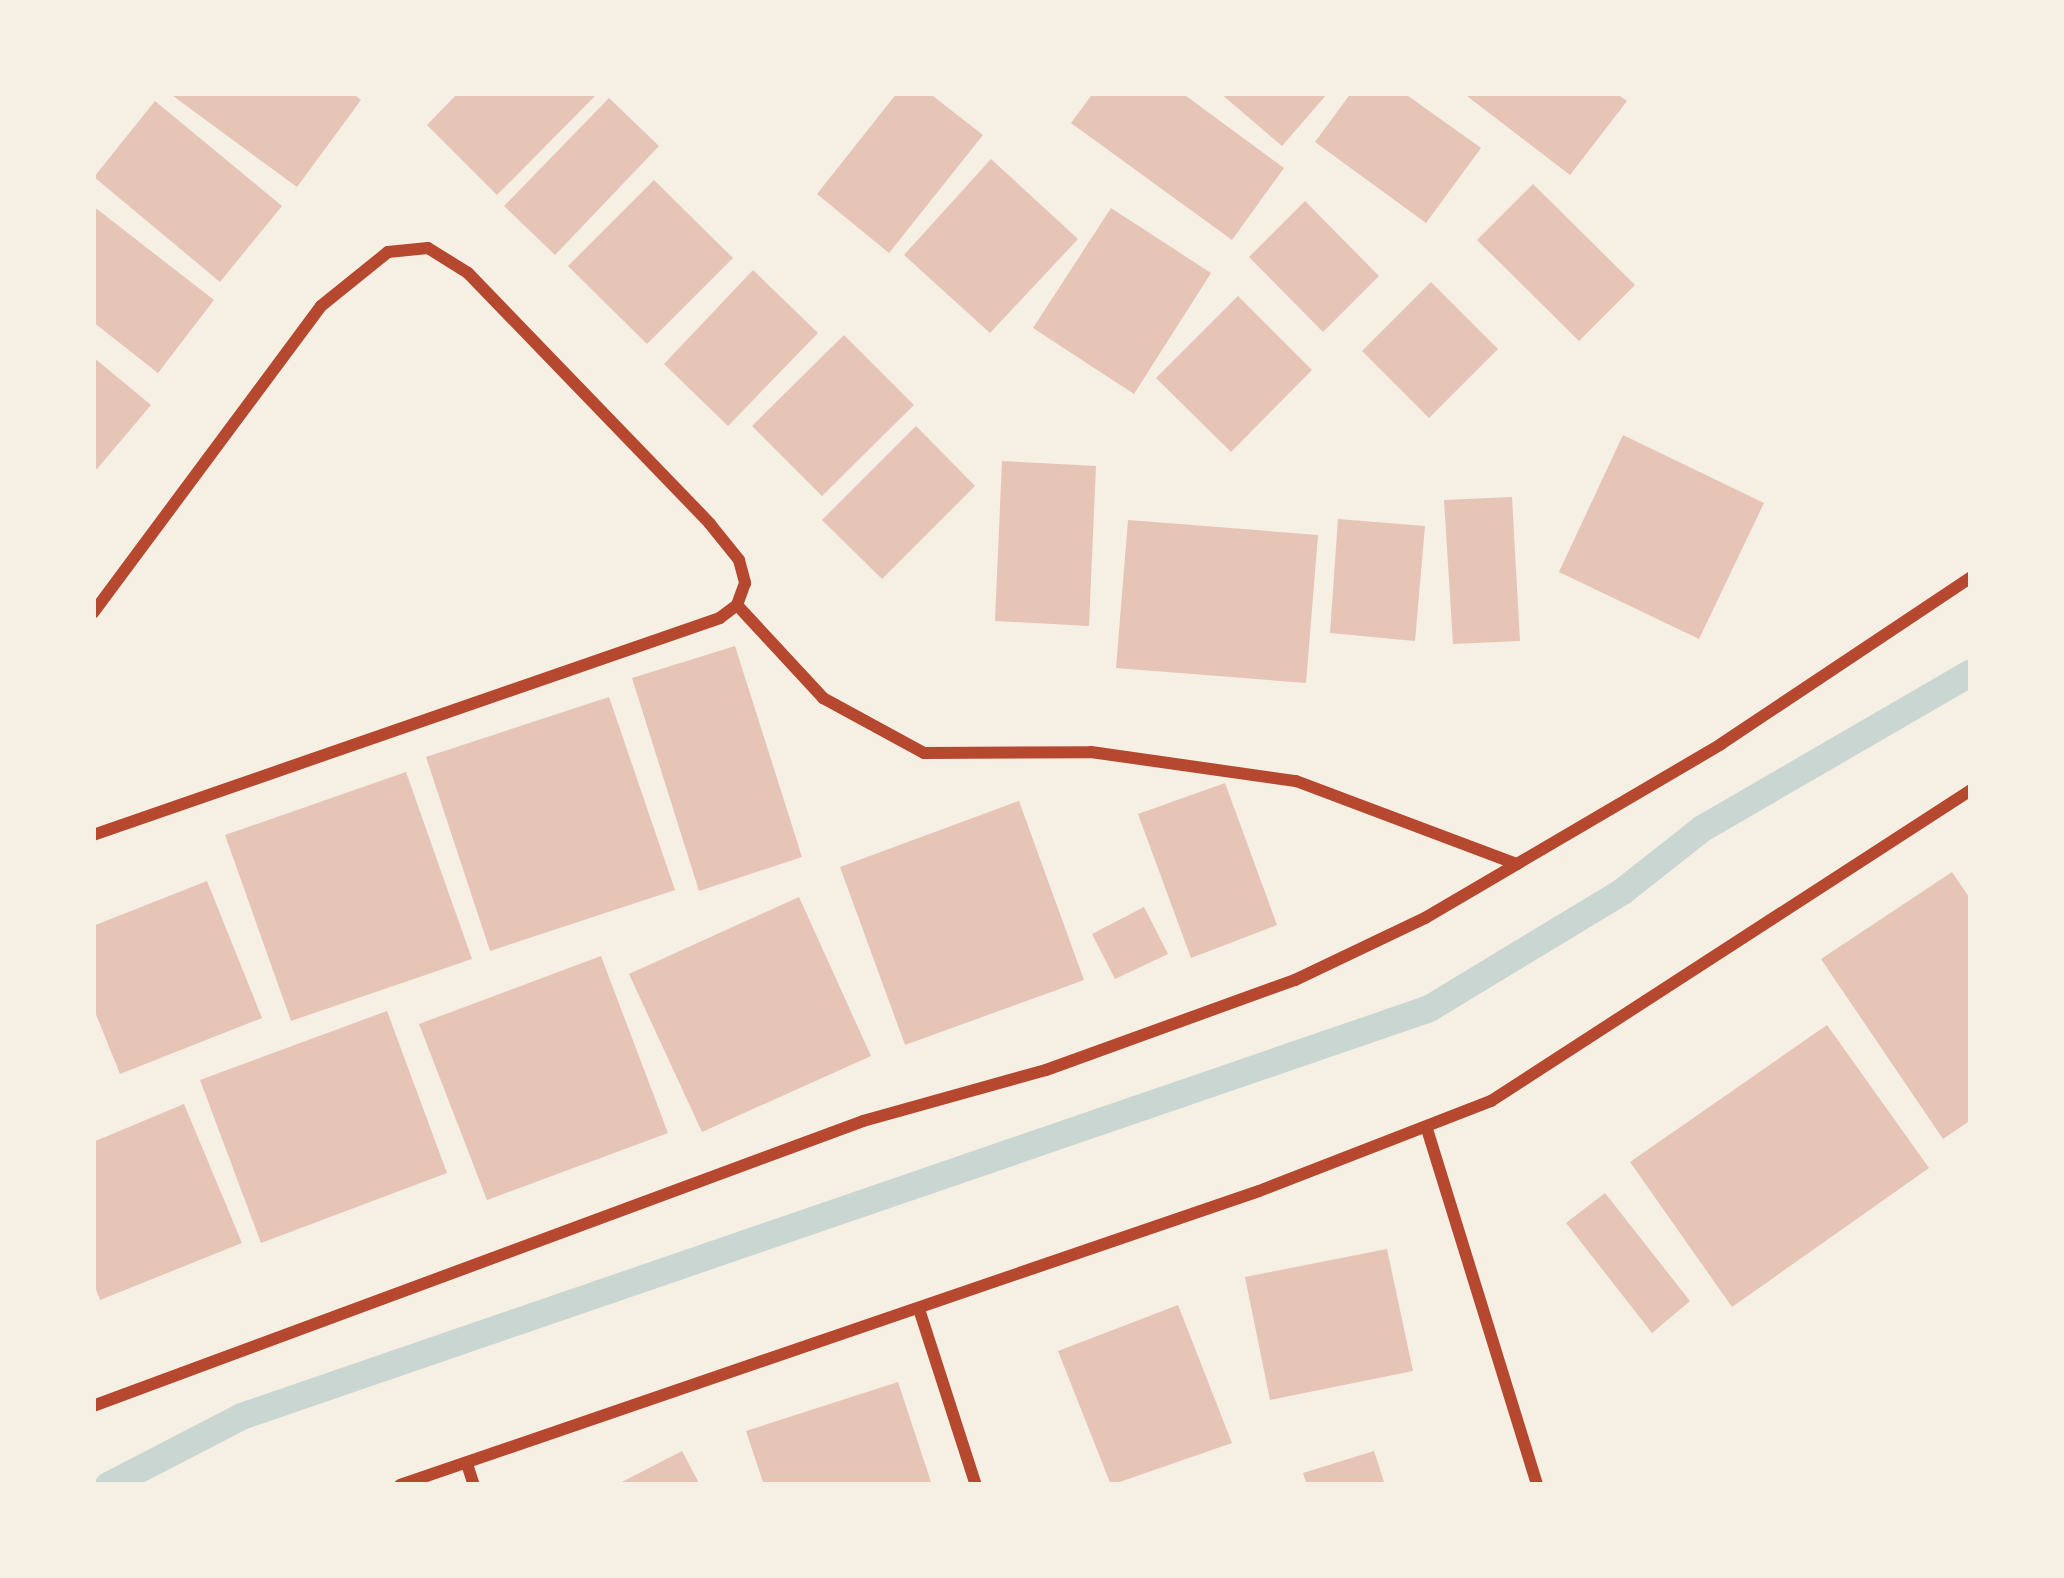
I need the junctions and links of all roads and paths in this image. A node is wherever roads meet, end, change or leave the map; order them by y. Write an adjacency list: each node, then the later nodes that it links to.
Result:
1 (1971, 577): 6 (street)
2 (737, 605): 3 (street); 5 (street); 6 (street)
3 (93, 613)
4 (1971, 790): 7 (street)
5 (93, 836)
6 (1517, 864): 9 (street)
7 (1427, 1129): 8 (street); 14 (street)
8 (920, 1309): 10 (street); 13 (street)
9 (93, 1406)
10 (467, 1464): 11 (street); 12 (street)
11 (400, 1485)
12 (474, 1485)
13 (976, 1485)
14 (1537, 1485)

